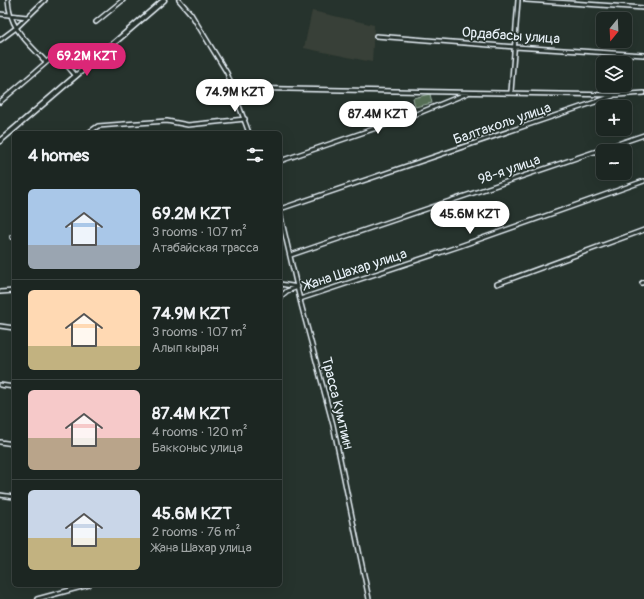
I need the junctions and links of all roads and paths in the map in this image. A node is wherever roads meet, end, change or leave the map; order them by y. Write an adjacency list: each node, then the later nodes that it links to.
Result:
1 (8, 0): 10 (street)
2 (45, 0): 11 (street)
3 (123, 0): 12 (street)
4 (164, 0): 19 (main road)
5 (179, 0): 20 (street)
6 (518, 0): 16 (street)
7 (526, 0): 8 (street)
8 (644, 8)
9 (0, 14): 10 (street)
10 (9, 15): 11 (street); 13 (street)
11 (28, 17): 13 (street)
12 (96, 22)
13 (16, 28): 15 (street); 18 (street)
14 (376, 36): 16 (street, Ордабасы улица)
15 (0, 40)
16 (515, 47): 17 (street, Ордабасы улица); 22 (street)
17 (644, 55)
18 (46, 62): 19 (street); 25 (street)
19 (76, 76): 30 (main road)
20 (233, 88): 21 (street); 26 (street)
21 (470, 92): 22 (street); 31 (street)
22 (511, 92): 24 (street)
23 (644, 93): 24 (street)
24 (617, 95): 33 (street, Балтаколь улица)
25 (0, 102)
26 (245, 119): 27 (street); 28 (street)
27 (91, 131)
28 (248, 131)
29 (644, 135): 36 (street, 98-я улица)
30 (0, 141)
31 (282, 160)
32 (644, 181): 43 (street, Жана Шахар улица)
33 (282, 209)
34 (282, 226): 36 (street, Трасса Кумтиин)
35 (644, 230): 38 (street)
36 (291, 255): 39 (street, Трасса Кумтиин)
37 (282, 284): 39 (street)
38 (497, 284)
39 (298, 287): 42 (street); 43 (street, Трасса Кумтиин)
40 (12, 291): 41 (street)
41 (0, 292)
42 (282, 295)
43 (300, 299): 54 (street, Трасса Кумтиин)
44 (0, 326): 45 (street)
45 (12, 328)
46 (0, 385): 47 (street)
47 (12, 387)
48 (0, 442): 49 (street)
49 (12, 444)
50 (0, 495): 51 (street)
51 (12, 497)
52 (82, 587): 53 (street)
53 (38, 599)
54 (369, 599)

